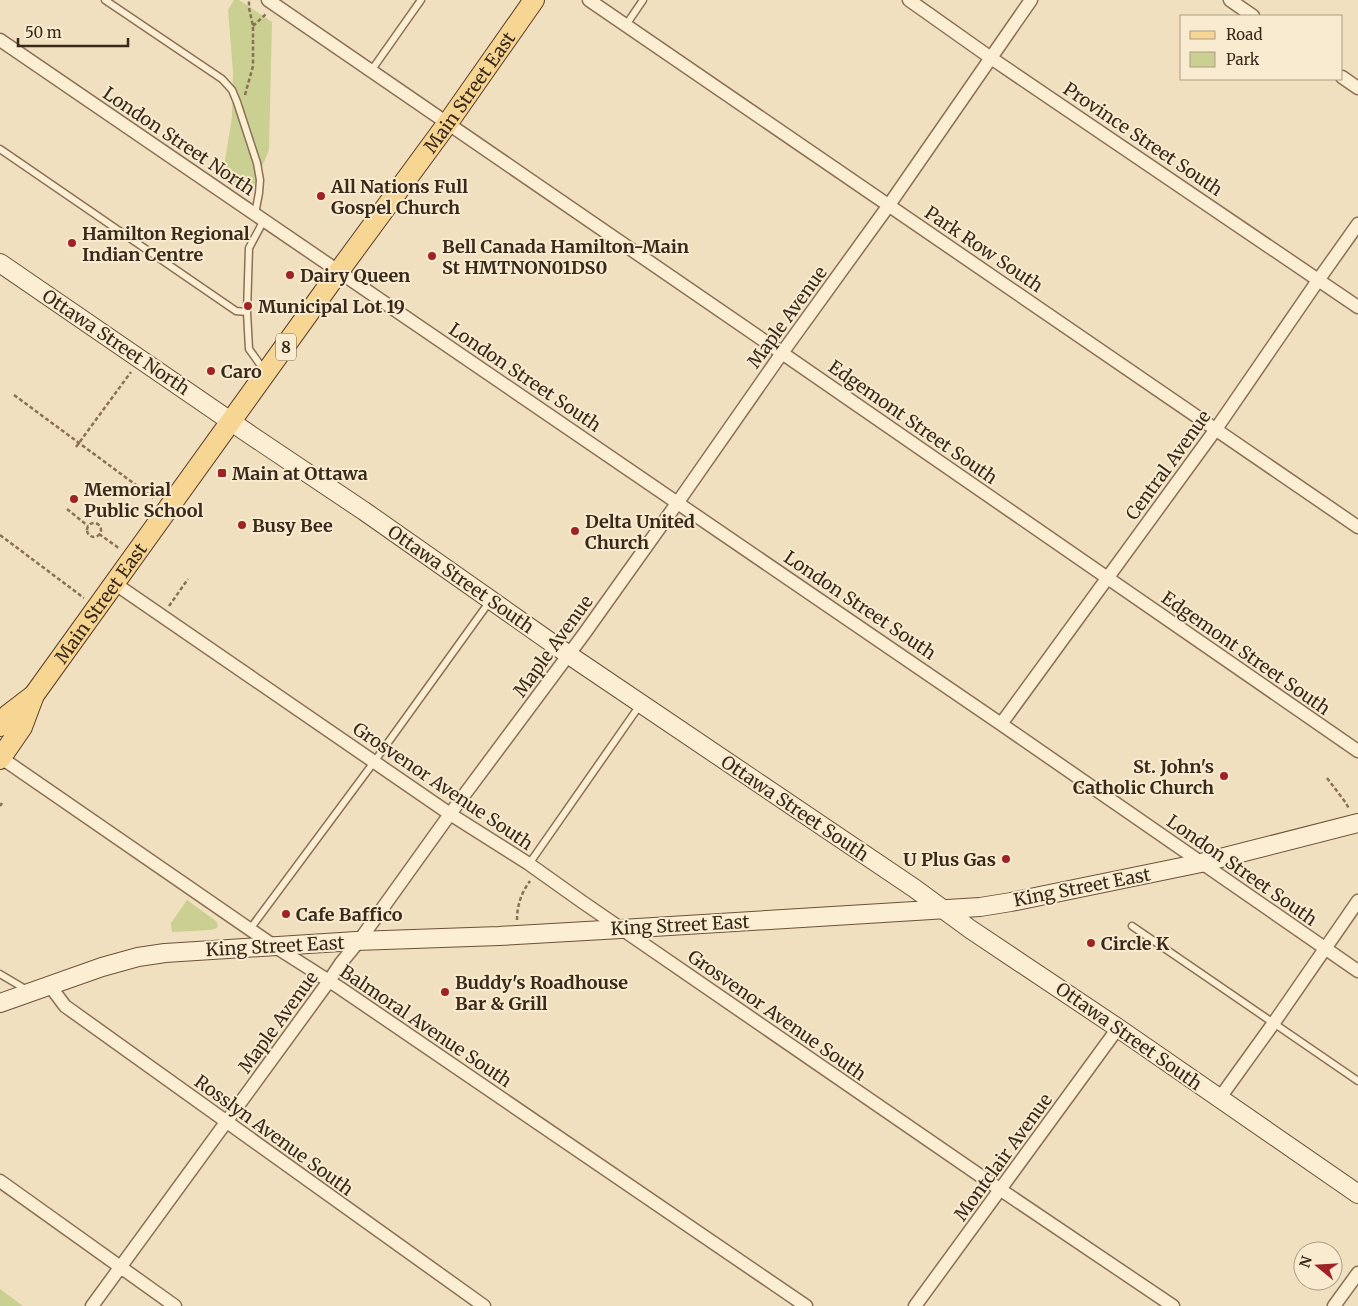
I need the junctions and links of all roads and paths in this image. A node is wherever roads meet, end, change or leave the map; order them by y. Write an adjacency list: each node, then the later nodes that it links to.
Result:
1 (105, 0): 23 (lane)
2 (249, 0): 13 (path)
3 (421, 0): 17 (lane)
4 (534, 0): 20 (main road, Main Street East / 8)
5 (589, 0): 12 (street, Park Row South)
6 (643, 0): 12 (lane)
7 (909, 0): 15 (street, Province Street South)
8 (1031, 0): 15 (street, Maple Avenue)
9 (1230, 0): 11 (street)
10 (272, 3): 13 (path); 17 (street, Edgemont Street South)
11 (1252, 15)
12 (626, 25): 22 (street, Park Row South)
13 (253, 26): 16 (path)
14 (0, 40): 23 (street, London Street North)
15 (992, 58): 22 (street, Maple Avenue); 27 (street, Province Street South)
16 (253, 66)
17 (371, 71): 20 (street, Edgemont Street South)
18 (1343, 78): 19 (street)
19 (1358, 88)
20 (447, 124): 26 (main road, Main Street East / 8); 30 (street, Edgemont Street South)
21 (0, 149): 29 (lane)
22 (889, 205): 30 (street, Maple Avenue); 35 (street, Park Row South)
23 (259, 217): 26 (street, London Street North); 29 (lane)
24 (1358, 224): 27 (street, Central Avenue)
25 (0, 263): 31 (main road, Ottawa Street North)
26 (339, 271): 32 (main road, Main Street East / 8); 38 (street, London Street South)
27 (1319, 280): 28 (street, Province Street South); 35 (street, Central Avenue)
28 (1358, 307)
29 (247, 312): 32 (lane)
30 (782, 353): 38 (street, Maple Avenue); 46 (street, Edgemont Street South)
31 (141, 360): 34 (main road, Ottawa Street North); 36 (path)
32 (266, 373): 34 (main road, Main Street East / 8)
33 (14, 394): 36 (path)
34 (231, 422): 39 (main road, Main Street East / 8); 49 (main road, Ottawa Street South)
35 (1216, 430): 42 (street, Park Row South); 46 (street, Central Avenue)
36 (80, 442): 37 (path); 39 (path)
37 (76, 447)
38 (678, 502): 52 (street, Maple Avenue); 55 (street, London Street South)
39 (168, 508): 45 (main road, Main Street East / 8)
40 (67, 509): 41 (path)
41 (88, 526): 43 (path); 43 (path)
42 (1358, 527)
43 (99, 534): 45 (path)
44 (0, 535): 50 (path)
45 (133, 557): 48 (main road, Main Street East / 8)
46 (1107, 578): 55 (street, Central Avenue); 57 (street, Edgemont Street South)
47 (188, 579): 51 (path)
48 (114, 583): 50 (main road, Main Street East / 8); 51 (street, Grosvenor Avenue South)
49 (491, 601): 52 (main road, Ottawa Street South); 59 (lane)
50 (97, 608): 53 (main road, Main Street East / 8)
51 (163, 616): 59 (street, Grosvenor Avenue South)
52 (569, 655): 54 (main road, Ottawa Street South); 61 (street, Maple Avenue)
53 (34, 695): 56 (main road, Main Street East / 8); 58 (main road, Main Street East / 8)
54 (641, 704): 64 (lane); 66 (main road, Ottawa Street South)
55 (1001, 724): 63 (street, London Street South)
56 (0, 726)
57 (1358, 751)
58 (0, 758): 69 (street, Balmoral Avenue South)
59 (374, 762): 61 (street, Grosvenor Avenue South); 69 (lane)
60 (1327, 778): 62 (path)
61 (450, 814): 64 (street, Grosvenor Avenue South); 71 (street, Maple Avenue)
62 (1357, 824): 63 (main road, King Street East)
63 (1201, 863): 66 (main road, King Street East); 73 (street, London Street South)
64 (533, 867): 68 (street, Grosvenor Avenue South); 70 (path)
65 (1358, 901): 73 (street)
66 (944, 909): 68 (main road, King Street East); 81 (main road, Ottawa Street South)
67 (1132, 926): 80 (lane)
68 (621, 929): 70 (main road, King Street East); 86 (street, Grosvenor Avenue South)
69 (250, 930): 72 (street, Balmoral Avenue South)
70 (518, 934): 71 (main road, King Street East)
71 (359, 941): 72 (main road, King Street East); 76 (street, Maple Avenue)
72 (274, 946): 76 (street, Balmoral Avenue South); 77 (main road, King Street East)
73 (1324, 948): 74 (street, London Street South); 80 (street)
74 (1358, 971)
75 (0, 974): 78 (lane)
76 (329, 982): 84 (street, Maple Avenue); 93 (street, Balmoral Avenue South)
77 (50, 986): 78 (main road, King Street East); 84 (street, Rosslyn Avenue South)
78 (30, 992): 79 (main road, King Street East)
79 (0, 1003)
80 (1274, 1024): 82 (lane); 83 (street)
81 (1118, 1028): 83 (main road, Ottawa Street South); 86 (street, Montclair Avenue)
82 (1358, 1082)
83 (1219, 1099): 87 (main road, Ottawa Street South)
84 (226, 1122): 88 (street, Maple Avenue); 92 (street, Rosslyn Avenue South)
85 (0, 1181): 88 (street)
86 (1001, 1190): 94 (street, Montclair Avenue); 95 (street, Grosvenor Avenue South)
87 (1358, 1194)
88 (120, 1267): 90 (street, Maple Avenue); 91 (street)
89 (1358, 1273): 96 (street)
90 (92, 1306)
91 (175, 1306)
92 (484, 1306)
93 (806, 1306)
94 (914, 1306)
95 (1172, 1306)
96 (1334, 1306)

